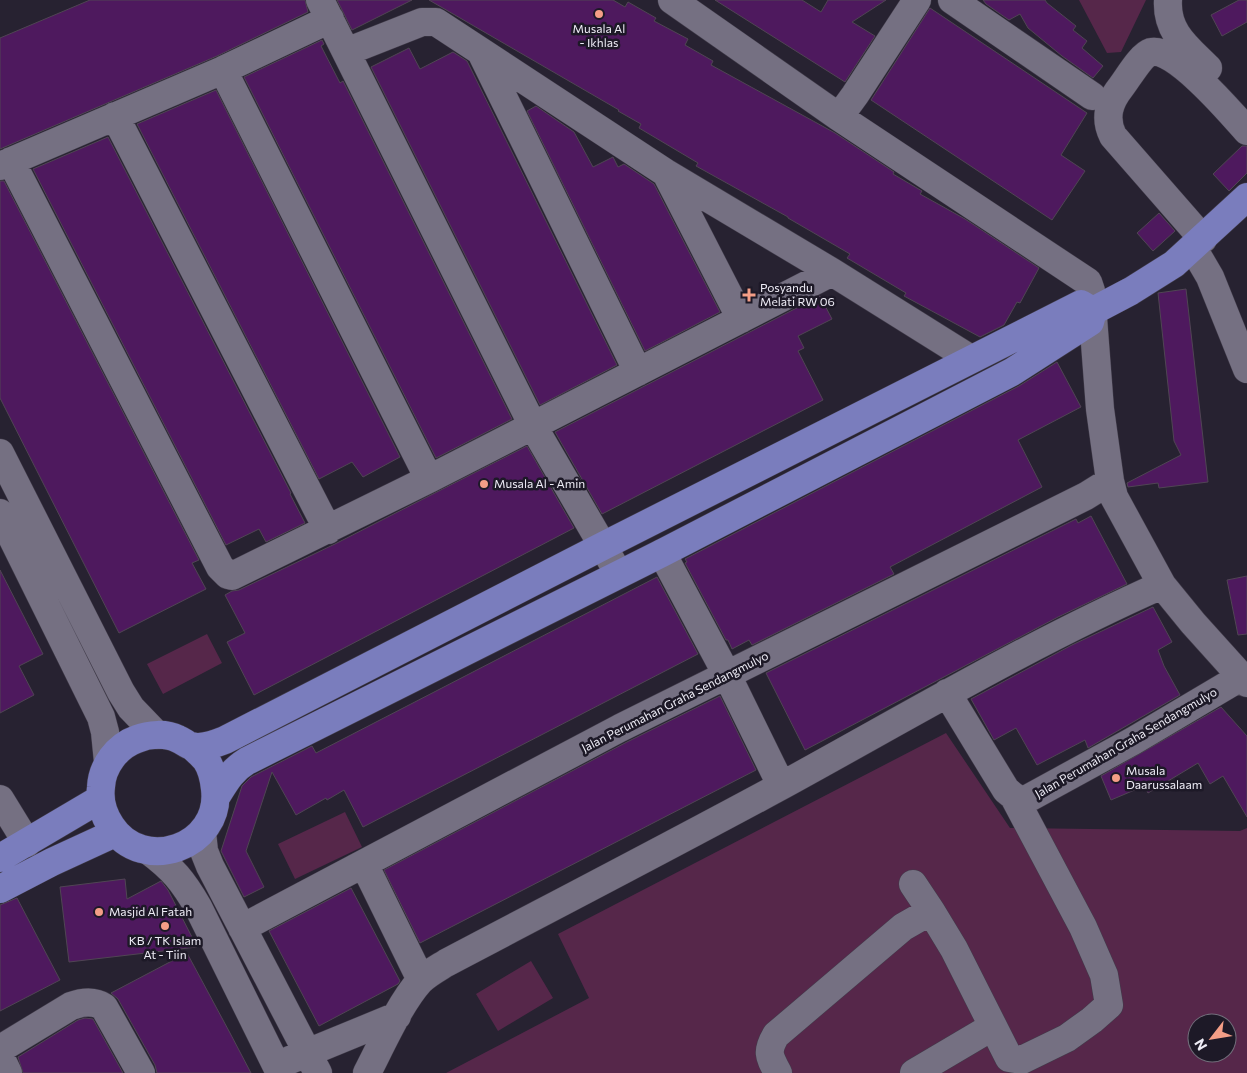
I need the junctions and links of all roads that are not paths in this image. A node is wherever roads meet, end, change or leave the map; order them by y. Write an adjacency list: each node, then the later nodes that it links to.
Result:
1 (672, 0): 12 (street)
2 (917, 0): 12 (street)
3 (952, 0): 9 (street)
4 (1168, 0): 10 (street)
5 (325, 9): 7 (street); 8 (street)
6 (480, 51): 7 (street); 15 (street); 23 (street)
7 (346, 52): 26 (street)
8 (223, 70): 11 (street); 28 (street)
9 (1092, 96)
10 (1247, 109)
11 (115, 116): 14 (street); 31 (street)
12 (839, 117): 19 (street)
13 (1247, 131): 17 (street)
14 (6, 164): 31 (street)
15 (666, 173): 18 (street); 20 (street)
16 (1247, 197): 17 (main road)
17 (1198, 244): 19 (main road); 22 (street)
18 (832, 272): 20 (street); 21 (street)
19 (1093, 311): 21 (main road); 25 (main road); 29 (street)
20 (740, 319): 23 (street)
21 (971, 360): 24 (main road)
22 (1247, 369)
23 (638, 372): 26 (street)
24 (913, 389): 25 (main road); 32 (main road)
25 (927, 414): 33 (main road)
26 (533, 426): 28 (street); 32 (street)
27 (0, 453): 39 (street)
28 (429, 479): 31 (street)
29 (1110, 480): 35 (street); 36 (street, Jalan Perumahan Graha Sendangmulyo)
30 (0, 513): 41 (street)
31 (328, 530)
32 (602, 546): 34 (street); 40 (main road)
33 (662, 552): 34 (main road); 36 (street)
34 (619, 574): 43 (main road)
35 (1162, 585): 37 (street); 38 (street)
36 (727, 675): 42 (street); 52 (street, Jalan Perumahan Graha Sendangmulyo)
37 (1244, 680): 44 (street, Jalan Perumahan Graha Sendangmulyo)
38 (947, 692): 42 (street); 44 (street)
39 (157, 735): 40 (main road); 41 (main road)
40 (193, 747): 43 (main road)
41 (108, 762): 46 (main road)
42 (781, 785): 57 (street)
43 (216, 797): 47 (main road)
44 (1014, 797): 59 (street)
45 (0, 799): 49 (street)
46 (100, 799): 48 (main road); 49 (main road)
47 (202, 832): 50 (main road); 56 (street)
48 (115, 833): 50 (main road); 54 (main road)
49 (27, 843): 51 (main road)
50 (149, 851): 63 (street)
51 (0, 858)
52 (364, 864): 56 (street, Jalan Perumahan Graha Sendangmulyo); 57 (street)
53 (913, 884): 55 (street)
54 (0, 888)
55 (931, 911): 59 (street); 67 (street)
56 (242, 928): 62 (street)
57 (421, 980): 58 (street)
58 (397, 1016): 62 (street); 66 (street)
59 (992, 1027): 68 (street)
60 (0, 1049): 65 (street)
61 (0, 1056): 64 (street)
62 (312, 1063): 63 (street)
63 (278, 1069)
64 (8, 1073)
65 (141, 1073)
66 (367, 1073)
67 (778, 1073)
68 (914, 1073)

